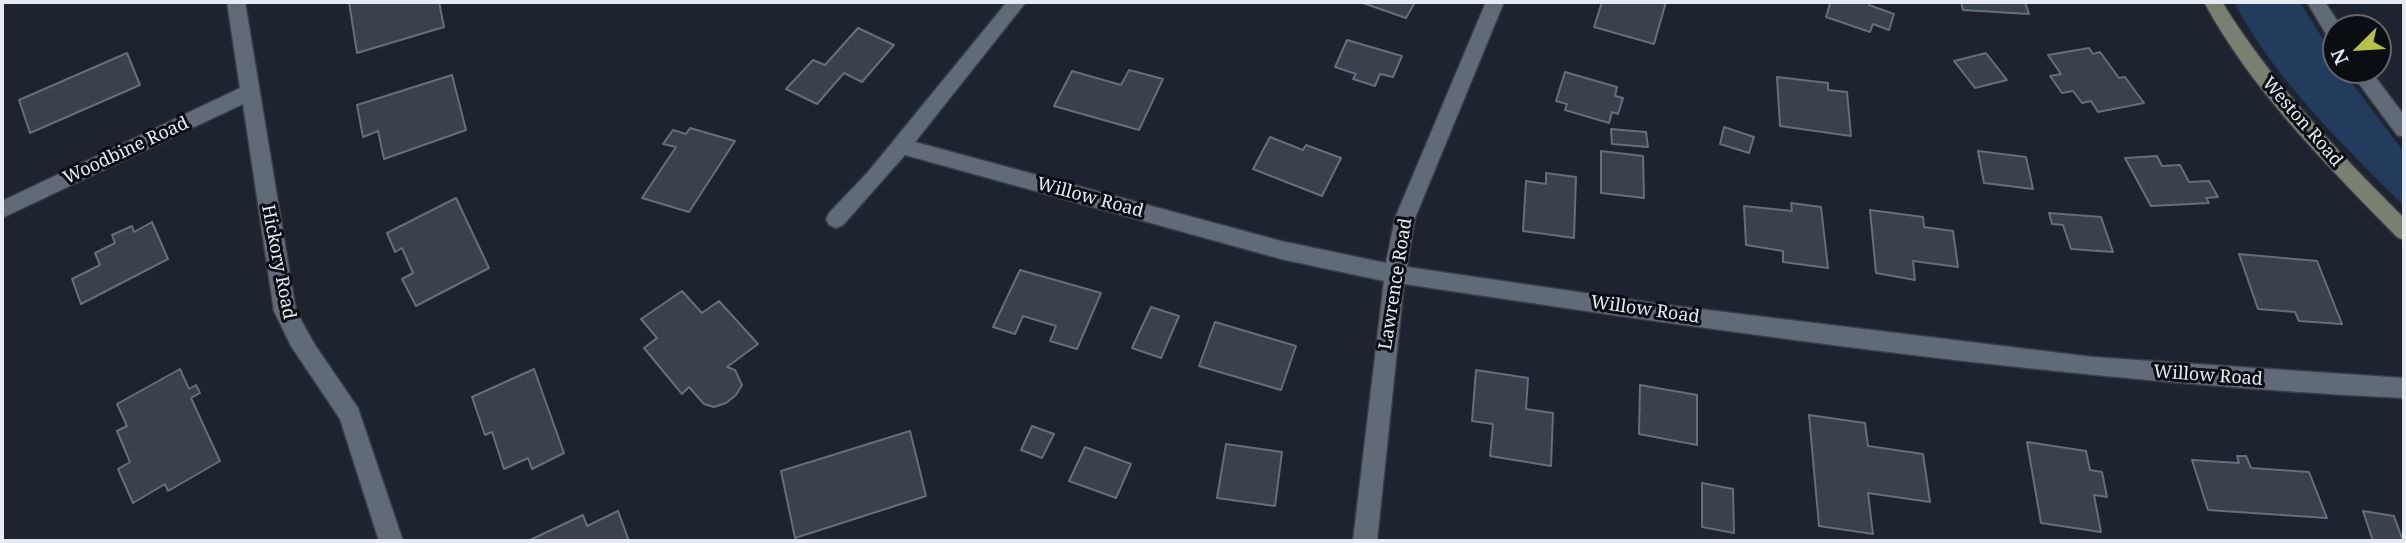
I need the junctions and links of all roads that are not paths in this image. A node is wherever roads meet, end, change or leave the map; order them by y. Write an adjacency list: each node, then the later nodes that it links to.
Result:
1 (236, 2): 6 (street, Hickory Road)
2 (1017, 2): 8 (street)
3 (1495, 2): 12 (street, Lawrence Road)
4 (2213, 2): 11 (main road, Weston Road)
5 (2370, 84): 7 (street)
6 (250, 93): 9 (street, Woodbine Road); 14 (street, Hickory Road)
7 (2404, 129)
8 (900, 146): 10 (street); 12 (street, Willow Road)
9 (2, 210)
10 (836, 219)
11 (2404, 231)
12 (1395, 274): 13 (street, Willow Road); 15 (street, Lawrence Road)
13 (2404, 388)
14 (391, 541)
15 (1365, 541)

